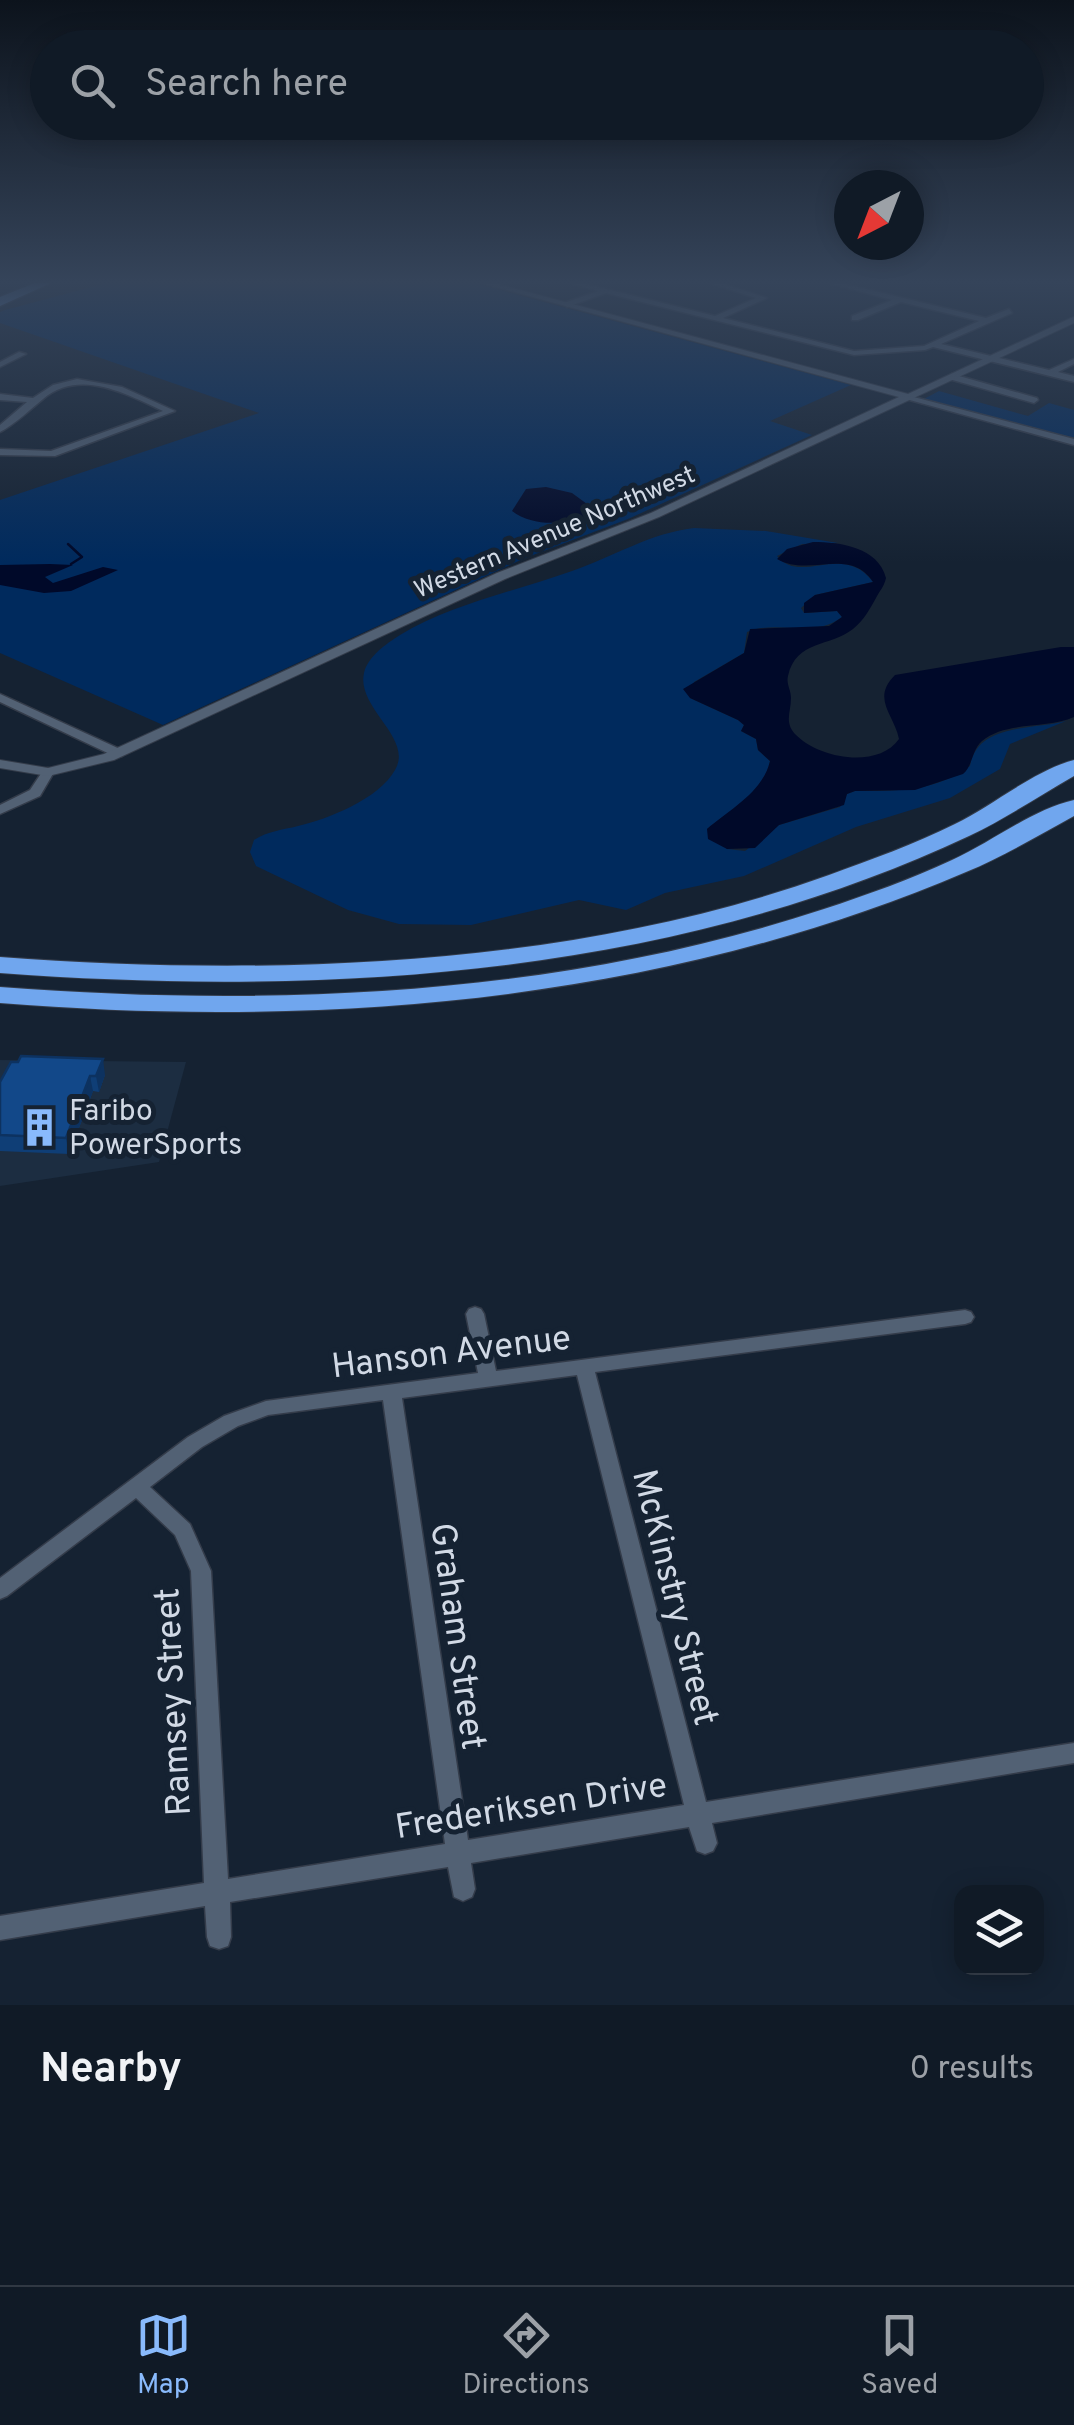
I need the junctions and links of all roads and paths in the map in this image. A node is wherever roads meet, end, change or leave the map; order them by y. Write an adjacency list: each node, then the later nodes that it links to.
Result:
1 (829, 377): 4 (street)
2 (952, 377): 4 (street, Western Avenue Northwest); 5 (street)
3 (0, 397): 6 (street)
4 (908, 398): 8 (street); 11 (street, Western Avenue Northwest)
5 (1034, 400)
6 (38, 401): 7 (street); 9 (street)
7 (0, 428)
8 (1073, 440)
9 (0, 452)
10 (0, 698): 11 (street)
11 (118, 754): 14 (street, Western Avenue Northwest)
12 (0, 764): 14 (street)
13 (1074, 766): 17 (highway)
14 (48, 772): 16 (street)
15 (1074, 807): 20 (highway)
16 (0, 810)
17 (0, 962)
18 (0, 995): 20 (highway)
19 (0, 1003): 20 (highway)
20 (216, 1006)
21 (474, 1314): 24 (street)
22 (965, 1317): 23 (street, Hanson Avenue)
23 (584, 1366): 24 (street, Hanson Avenue); 29 (street, McKinstry Street)
24 (488, 1378): 25 (street, Hanson Avenue)
25 (391, 1392): 26 (street, Hanson Avenue); 31 (street, Graham Street)
26 (137, 1487): 27 (street, Hanson Avenue); 33 (street, Ramsey Street)
27 (0, 1590)
28 (1074, 1753): 29 (street, Frederiksen Drive)
29 (697, 1813): 30 (street, McKinstry Street); 31 (street, Frederiksen Drive)
30 (706, 1843)
31 (458, 1852): 32 (street, Graham Street); 33 (street, Frederiksen Drive)
32 (463, 1889)
33 (216, 1892): 34 (street, Frederiksen Drive); 35 (street, Ramsey Street)
34 (0, 1928)
35 (219, 1937)

